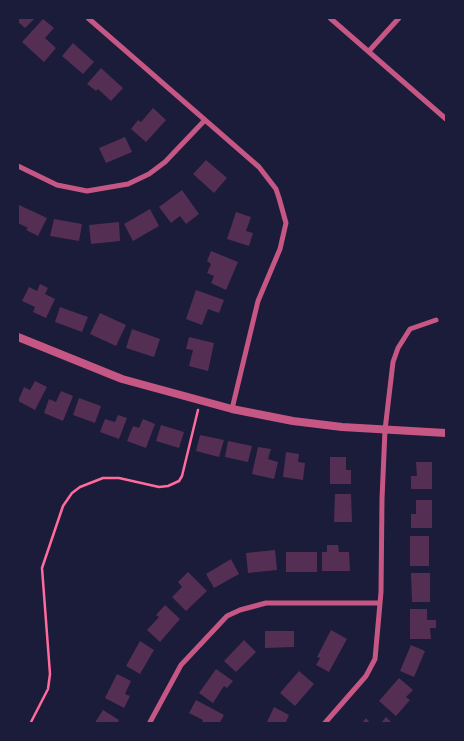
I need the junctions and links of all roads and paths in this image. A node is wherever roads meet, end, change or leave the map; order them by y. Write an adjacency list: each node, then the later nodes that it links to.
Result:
1 (88, 18): 6 (street)
2 (330, 18): 4 (street)
3 (399, 18): 4 (street)
4 (369, 51): 5 (street)
5 (446, 119)
6 (205, 120): 7 (street); 11 (street)
7 (18, 166)
8 (436, 320): 12 (street)
9 (18, 337): 10 (street)
10 (201, 401): 11 (street); 15 (path)
11 (232, 409): 12 (street)
12 (385, 430): 13 (street); 14 (street)
13 (446, 433)
14 (380, 603): 16 (street); 17 (street)
15 (30, 724)
16 (149, 724)
17 (324, 724)

